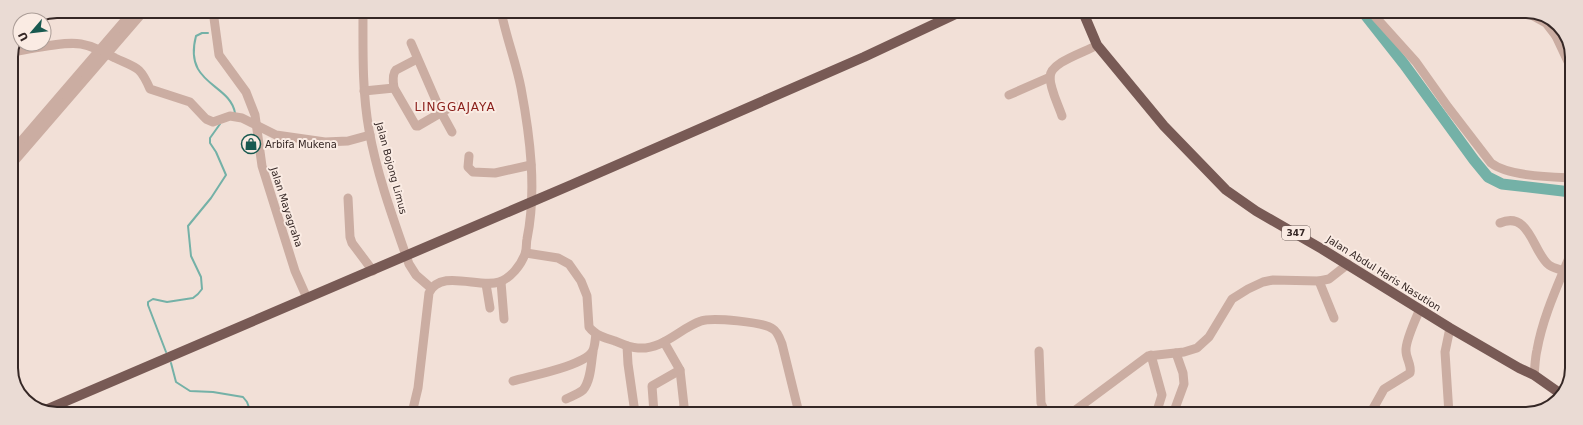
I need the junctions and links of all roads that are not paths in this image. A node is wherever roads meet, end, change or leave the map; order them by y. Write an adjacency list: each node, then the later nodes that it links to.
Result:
1 (129, 18): 12 (street)
2 (137, 18): 12 (street)
3 (214, 18): 21 (street, Jalan Mayagraha)
4 (363, 18): 16 (street, Jalan Bojong Limus)
5 (503, 18): 27 (street)
6 (947, 18): 30 (main road)
7 (1086, 18): 10 (main road, Jalan Abdul Haris Nasution / 347)
8 (1376, 18): 28 (street)
9 (411, 43): 13 (street)
10 (1097, 45): 14 (street); 34 (main road, Jalan Abdul Haris Nasution / 347)
11 (52, 46): 12 (street)
12 (103, 52): 21 (street); 24 (street); 25 (street)
13 (417, 59): 15 (street); 19 (street)
14 (1050, 77): 17 (street); 20 (street)
15 (393, 86): 16 (street); 19 (street)
16 (364, 89): 23 (street, Jalan Bojong Limus)
17 (1009, 95)
18 (454, 105): 19 (street)
19 (441, 112): 22 (street)
20 (1062, 116)
21 (256, 126): 23 (street); 42 (street, Jalan Mayagraha)
22 (452, 132)
23 (370, 136): 33 (street, Jalan Bojong Limus)
24 (18, 145)
25 (18, 156)
26 (469, 156): 27 (street)
27 (531, 165): 30 (street)
28 (1565, 178)
29 (348, 198): 36 (street)
30 (532, 202): 32 (street); 33 (main road)
31 (1500, 223): 37 (street)
32 (526, 253): 39 (street); 48 (street)
33 (406, 256): 36 (main road); 41 (street, Jalan Bojong Limus)
34 (1348, 264): 38 (street); 44 (main road, Jalan Abdul Haris Nasution / 347)
35 (1565, 268): 37 (street)
36 (373, 271): 42 (main road)
37 (1563, 273): 56 (street)
38 (1318, 281): 45 (street); 53 (street)
39 (501, 282): 40 (street); 46 (street)
40 (486, 284): 41 (street); 43 (street)
41 (431, 288): 61 (street)
42 (307, 298): 60 (main road)
43 (490, 308)
44 (1420, 309): 47 (main road, Jalan Abdul Haris Nasution / 347); 70 (street)
45 (1334, 318)
46 (504, 319)
47 (1450, 328): 56 (main road, Jalan Abdul Haris Nasution / 347); 71 (street)
48 (596, 334): 50 (street); 52 (street)
49 (664, 342): 50 (street); 55 (street); 65 (street)
50 (627, 346): 62 (street)
51 (1039, 351): 66 (street)
52 (593, 352): 57 (street); 59 (street)
53 (1176, 353): 54 (street); 69 (street)
54 (1151, 355): 67 (street); 68 (street)
55 (680, 370): 63 (street); 64 (street)
56 (1534, 375): 58 (main road, Jalan Abdul Haris Nasution / 347)
57 (512, 381)
58 (1557, 391)
59 (566, 399)
60 (52, 407)
61 (413, 407)
62 (634, 407)
63 (654, 407)
64 (683, 407)
65 (798, 407)
66 (1042, 407)
67 (1080, 407)
68 (1158, 407)
69 (1176, 407)
70 (1374, 407)
71 (1449, 407)

